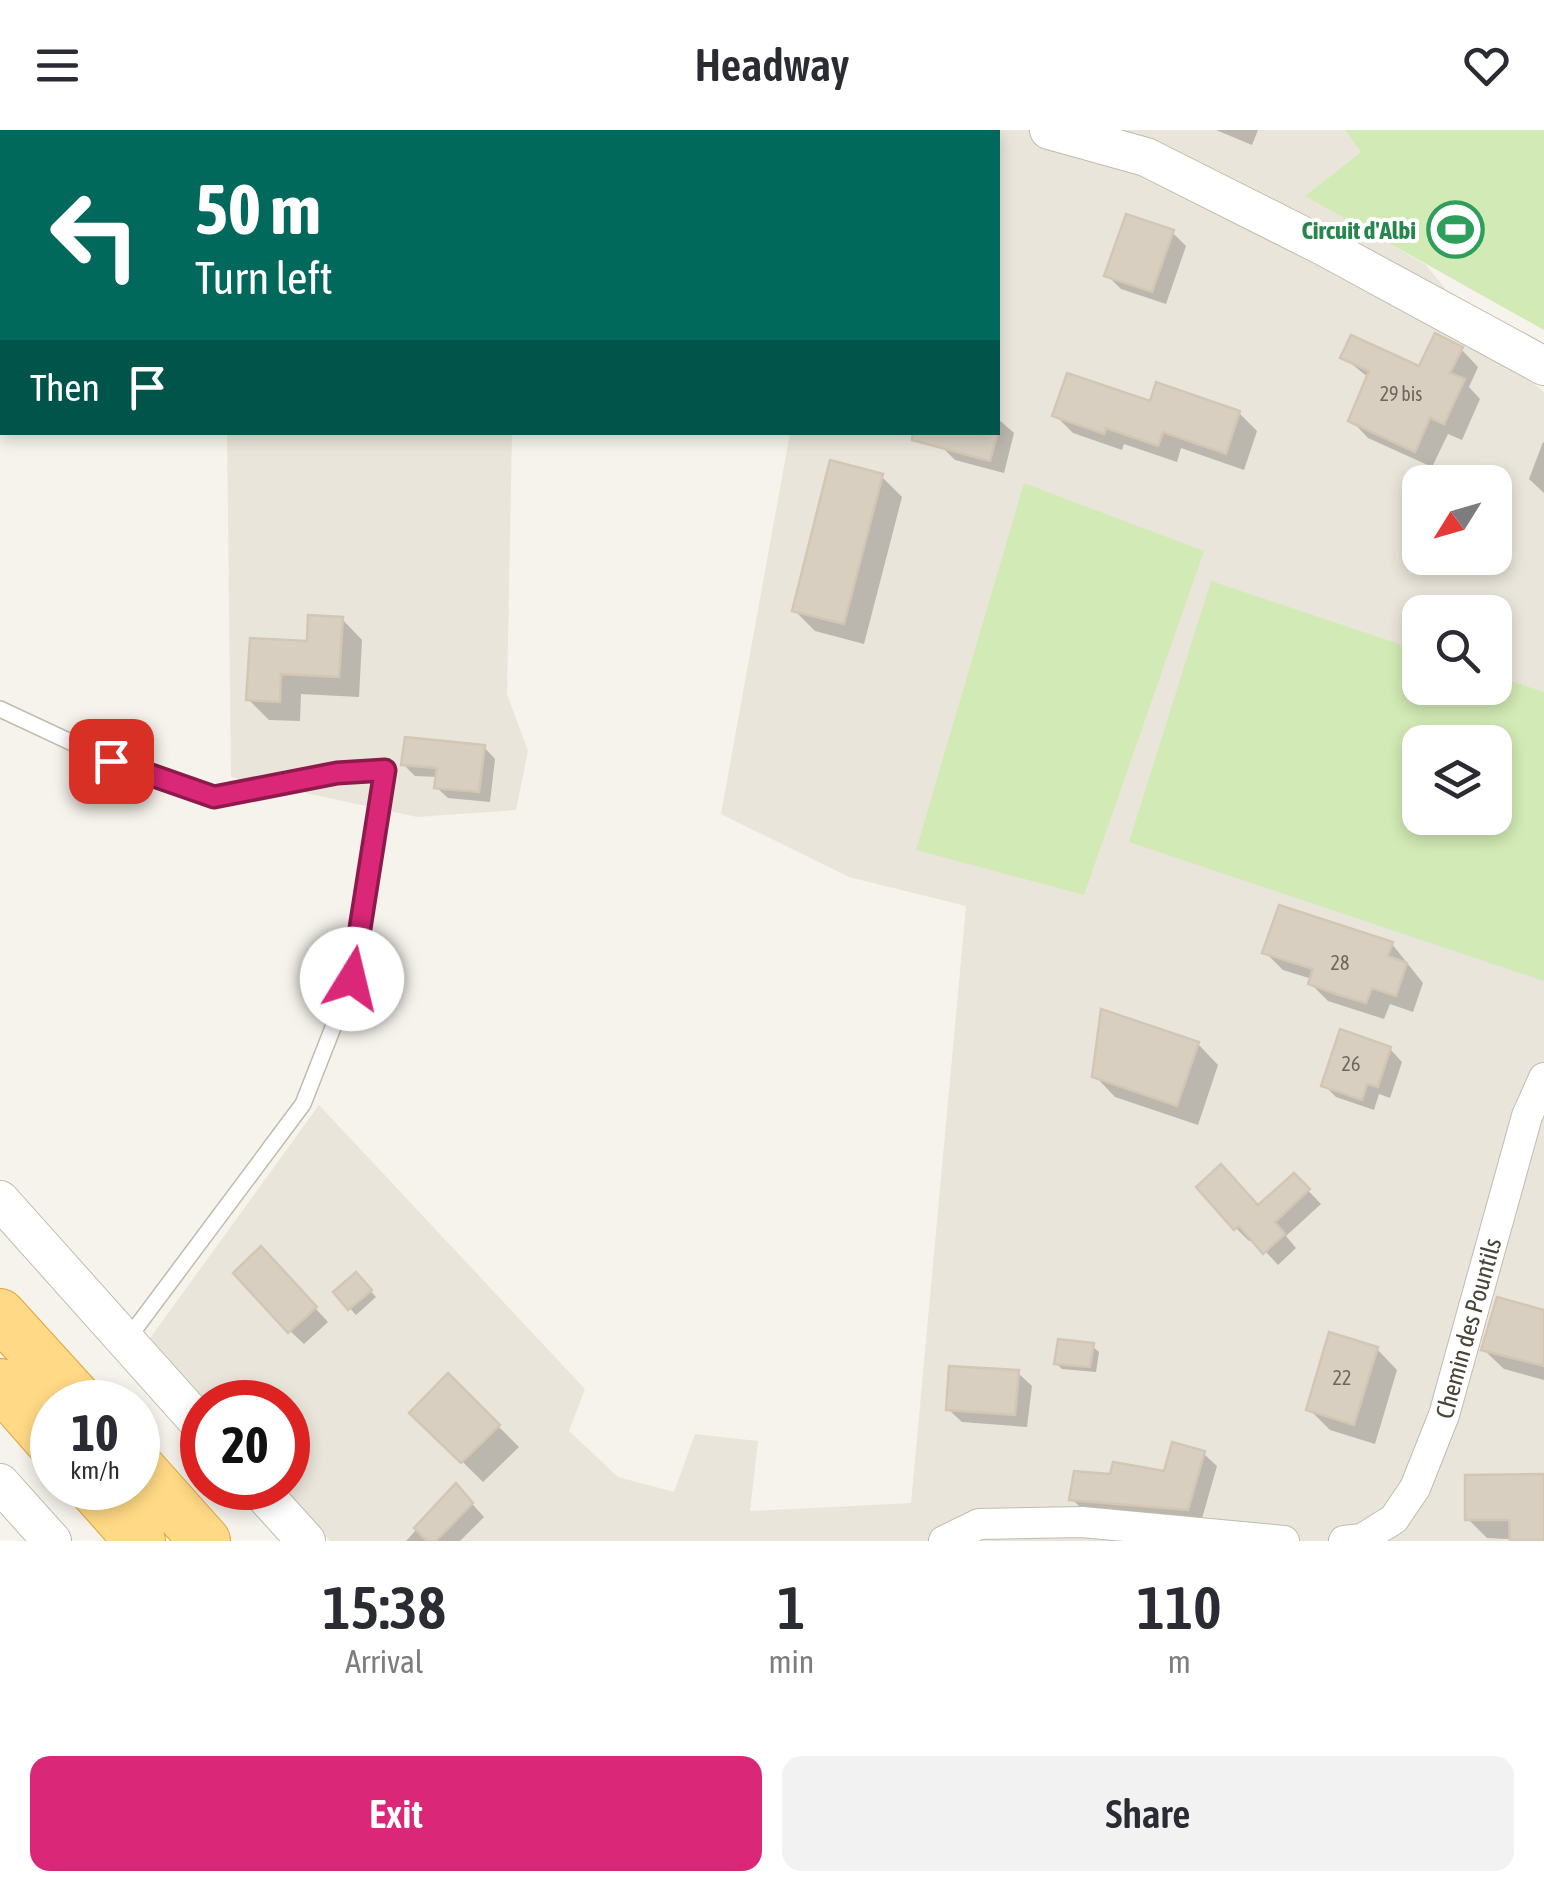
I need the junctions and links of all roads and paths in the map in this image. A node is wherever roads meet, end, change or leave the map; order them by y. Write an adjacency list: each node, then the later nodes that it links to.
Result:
1 (1049, 130): 2 (street)
2 (1544, 366)
3 (0, 709): 7 (lane)
4 (1544, 1078): 16 (street, Chemin des Pountils)
5 (0, 1200): 7 (street)
6 (0, 1314): 8 (highway)
7 (126, 1341): 10 (street)
8 (60, 1380)
9 (0, 1384): 11 (highway)
10 (180, 1401)
11 (30, 1417)
12 (0, 1483): 17 (street)
13 (160, 1491): 19 (highway)
14 (112, 1510): 18 (highway)
15 (278, 1510): 20 (street)
16 (1395, 1530): 23 (street, Chemin des Pountils)
17 (52, 1541)
18 (140, 1541)
19 (205, 1541)
20 (306, 1541)
21 (944, 1541): 22 (street)
22 (1284, 1541)
23 (1344, 1541)

